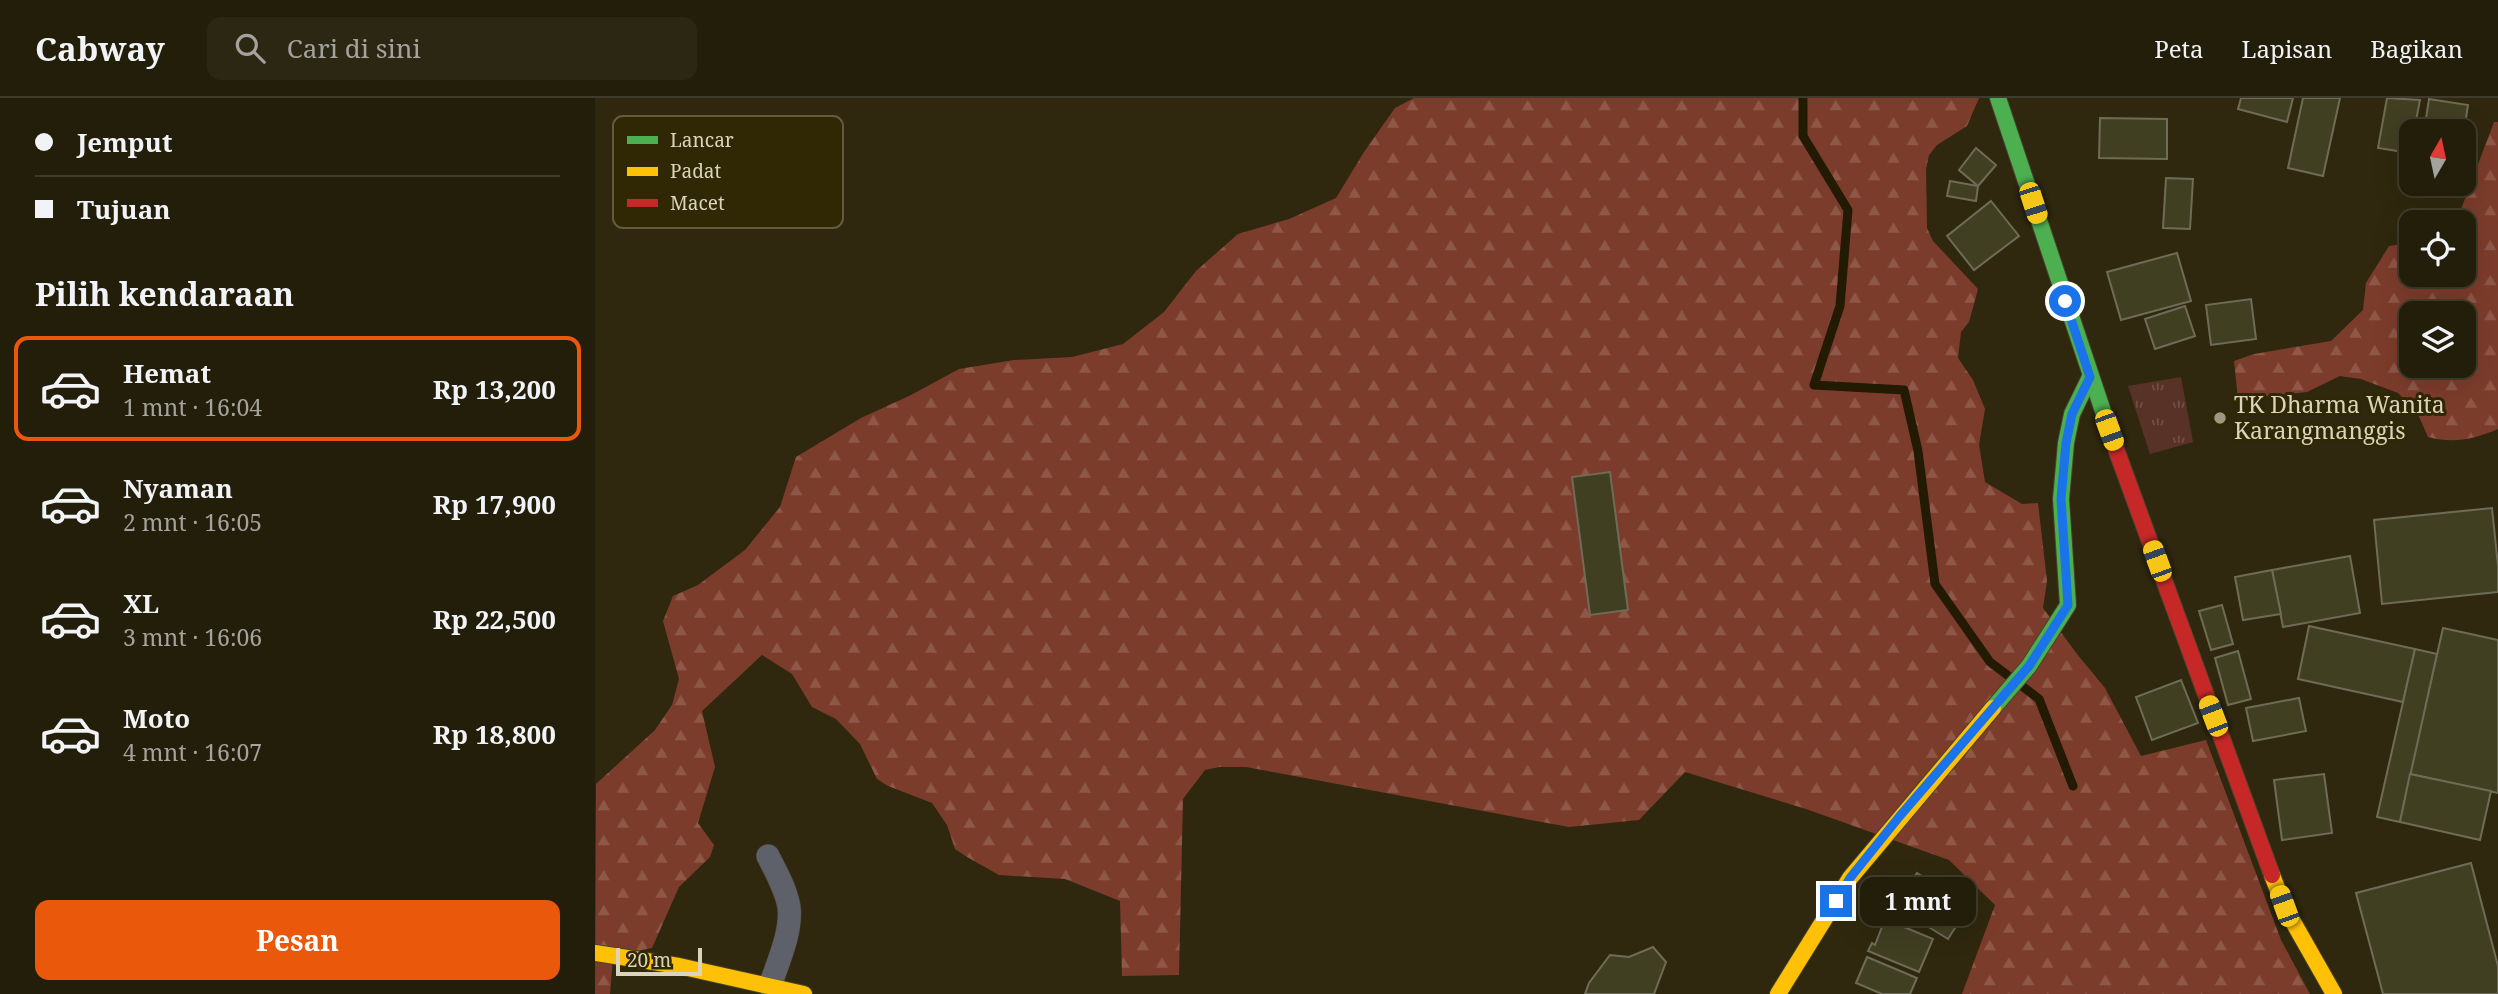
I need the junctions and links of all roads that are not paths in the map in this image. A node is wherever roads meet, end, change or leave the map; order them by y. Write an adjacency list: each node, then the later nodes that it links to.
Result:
1 (1999, 98): 2 (street)
2 (2090, 377): 7 (street); 8 (street)
3 (768, 856): 5 (street)
4 (595, 953): 5 (street)
5 (770, 986): 6 (street)
6 (804, 994)
7 (1778, 994)
8 (2334, 994)

